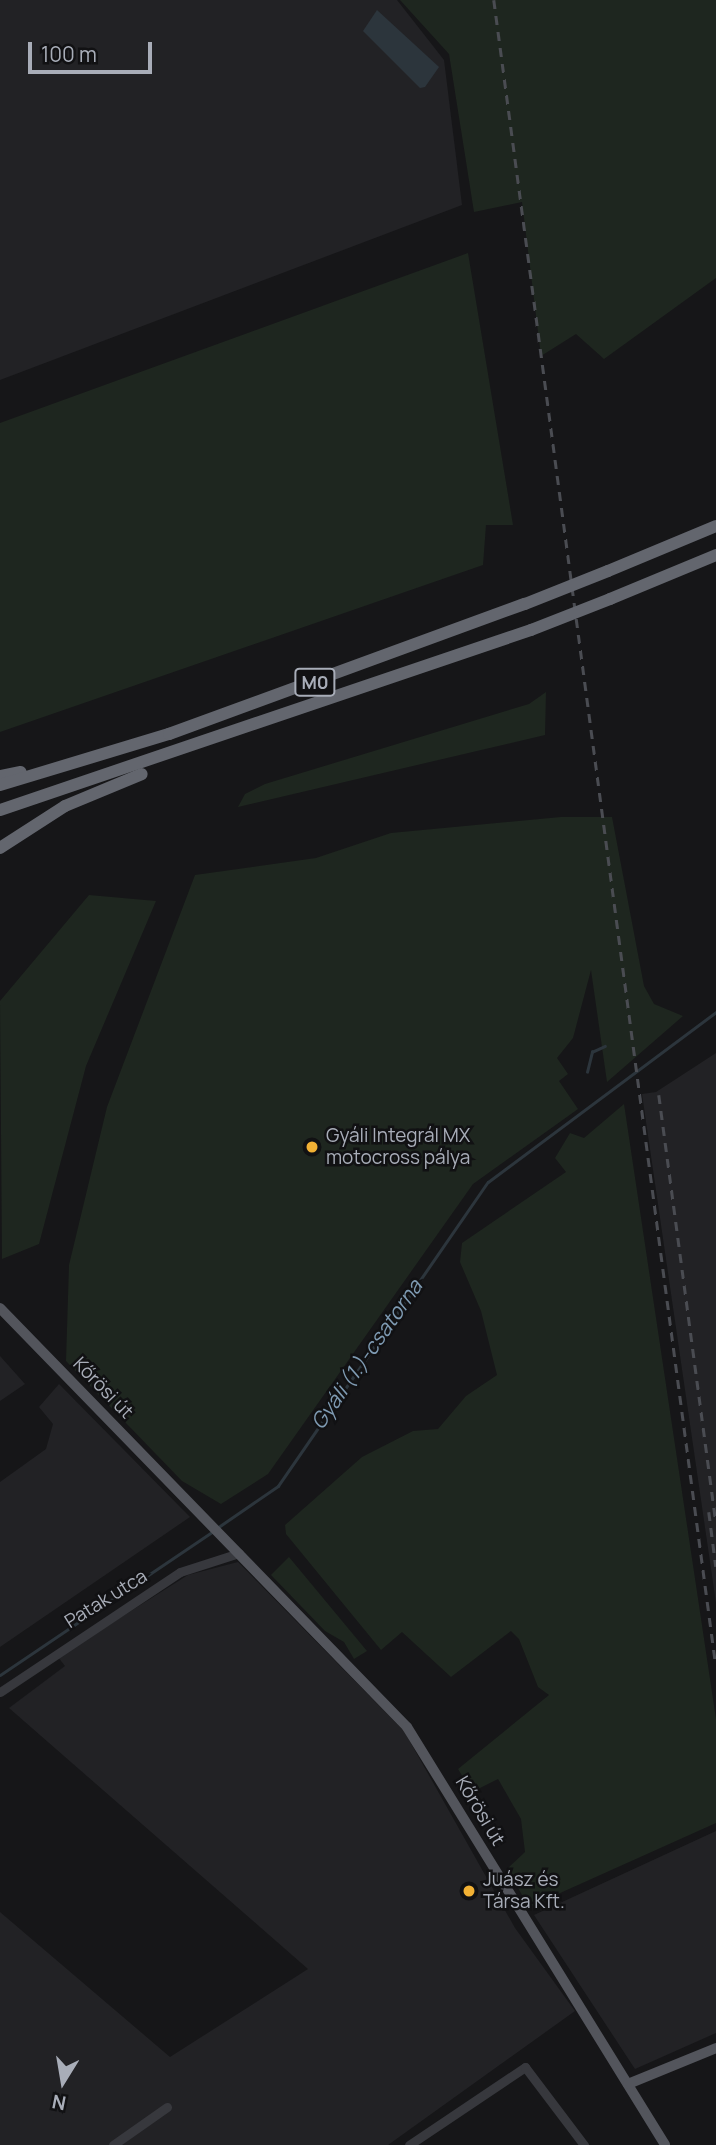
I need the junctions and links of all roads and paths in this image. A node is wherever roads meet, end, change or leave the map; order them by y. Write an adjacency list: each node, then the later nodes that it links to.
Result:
1 (716, 526): 3 (highway, M0, bridge)
2 (716, 555): 4 (highway, M0, bridge)
3 (103, 754): 5 (highway); 6 (highway, M0)
4 (173, 756): 7 (highway, M0); 8 (highway)
5 (0, 776)
6 (0, 785)
7 (0, 810)
8 (0, 848)
9 (0, 1308): 10 (main road, Kőrösi út)
10 (239, 1553): 11 (street, Patak utca); 13 (main road, Kőrösi út)
11 (0, 1692)
12 (716, 2048): 13 (main road)
13 (628, 2084): 18 (main road, Kőrösi út)
14 (167, 2107): 15 (street)
15 (113, 2145)
16 (409, 2145): 17 (street)
17 (584, 2145)
18 (665, 2145)

